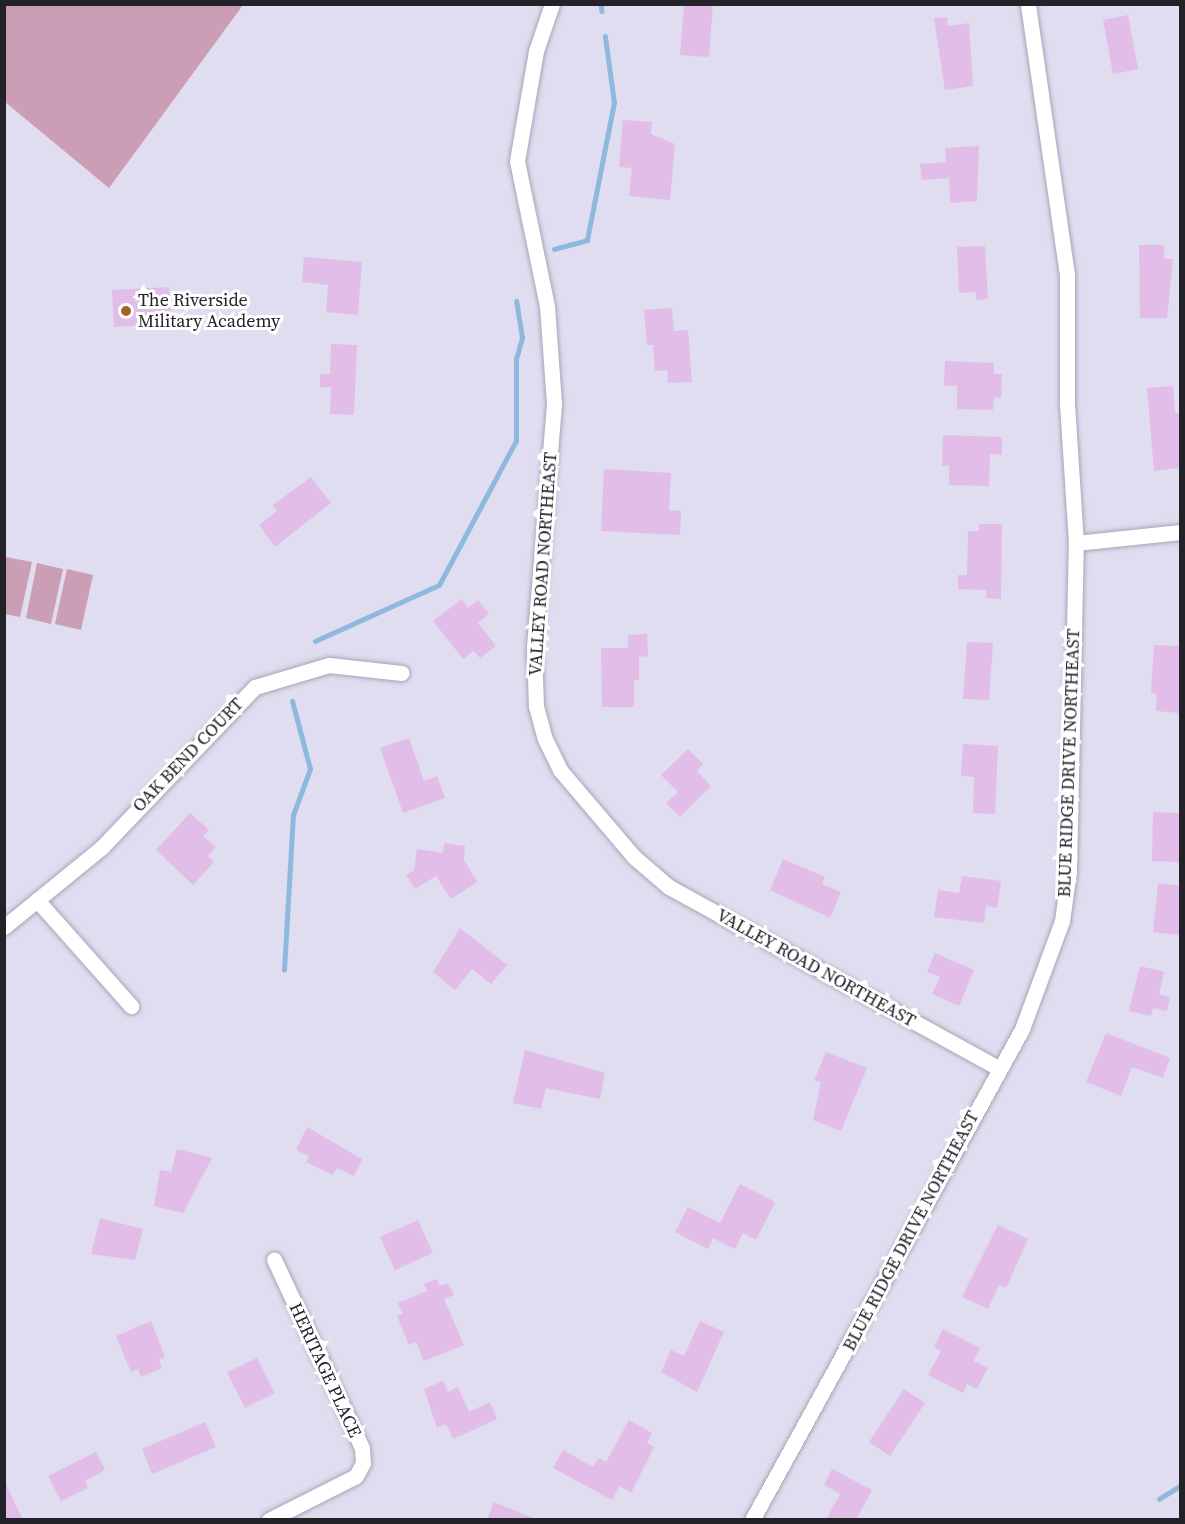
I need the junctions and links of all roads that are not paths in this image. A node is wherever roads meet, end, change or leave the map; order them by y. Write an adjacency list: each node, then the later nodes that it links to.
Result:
1 (552, 4): 9 (street, VALLEY ROAD NORTHEAST)
2 (1028, 4): 4 (street, BLUE RIDGE DRIVE NORTHEAST)
3 (1180, 532): 4 (street)
4 (1076, 543): 9 (street, BLUE RIDGE DRIVE NORTHEAST)
5 (402, 673): 6 (street, OAK BEND COURT)
6 (37, 900): 7 (street, OAK BEND COURT); 8 (street)
7 (4, 927)
8 (131, 1006)
9 (998, 1068): 12 (street, BLUE RIDGE DRIVE NORTHEAST)
10 (274, 1259): 11 (street, HERITAGE PLACE)
11 (269, 1520)
12 (752, 1520)

